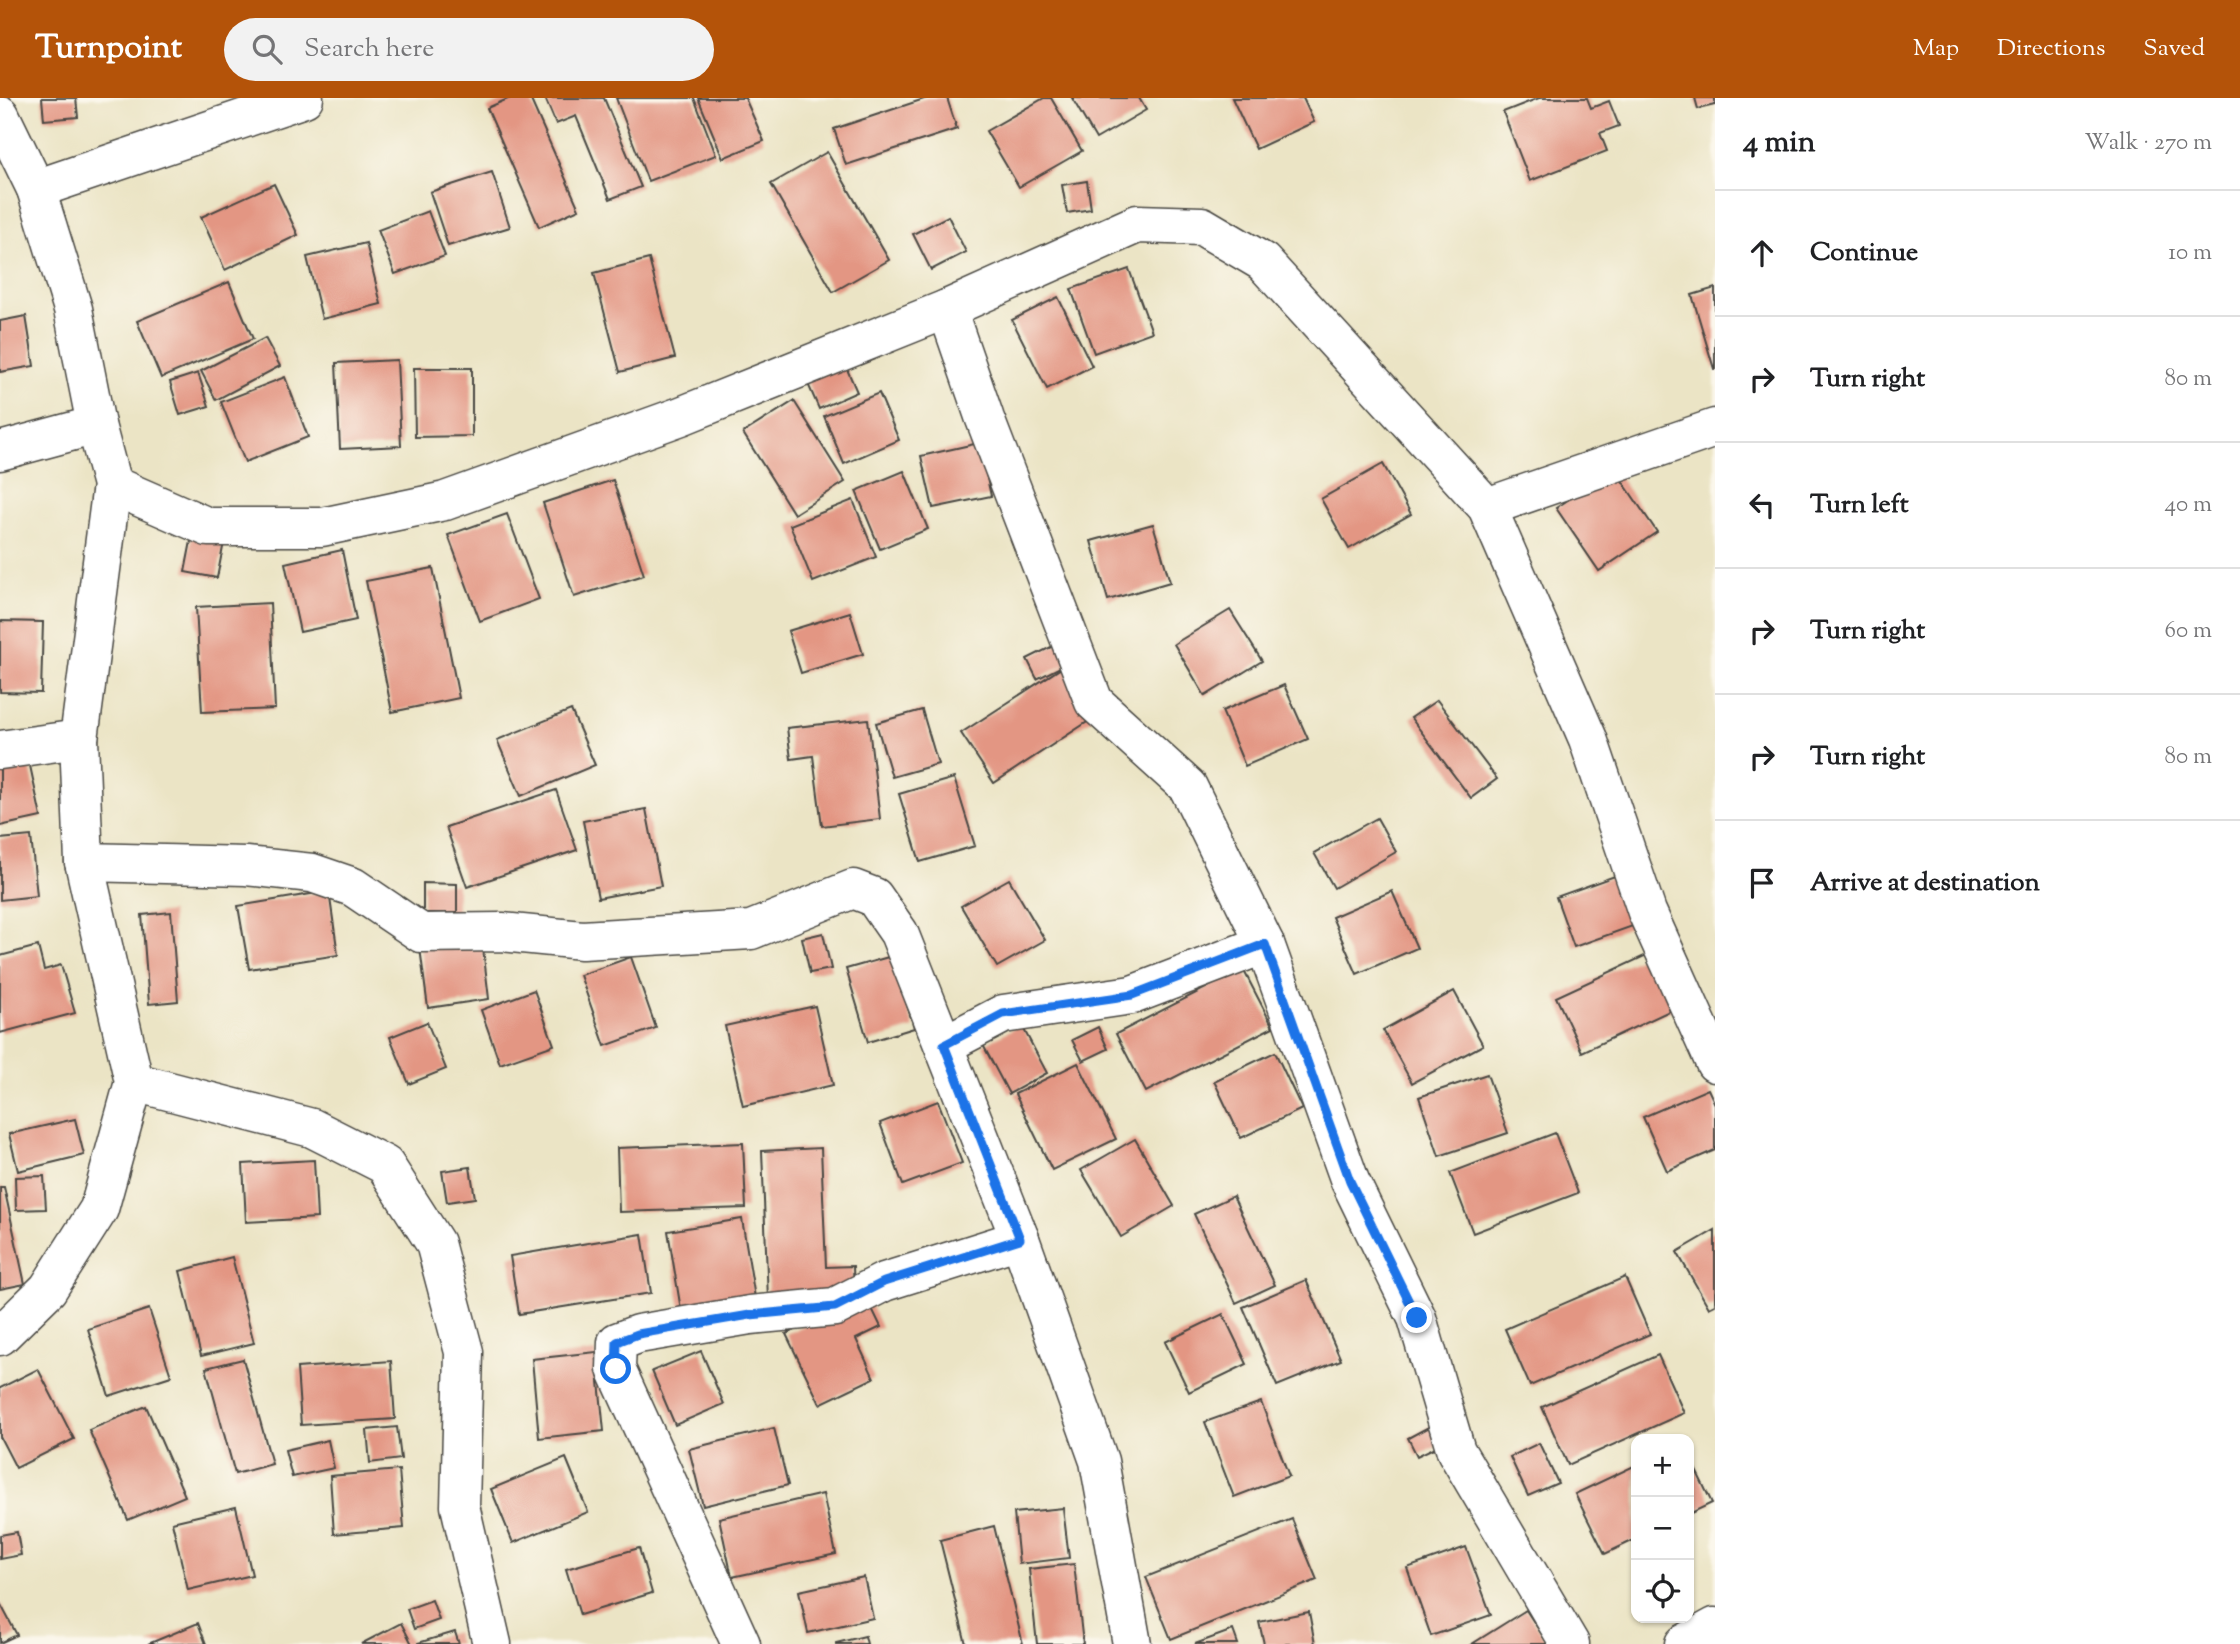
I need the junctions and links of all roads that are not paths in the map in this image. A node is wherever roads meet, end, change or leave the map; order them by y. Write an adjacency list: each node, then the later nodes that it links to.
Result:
1 (304, 98): 3 (street)
2 (0, 115): 3 (street)
3 (36, 189): 5 (street)
4 (947, 309): 8 (street); 9 (street); 13 (street)
5 (96, 425): 7 (street); 8 (street)
6 (1715, 428): 9 (street)
7 (0, 451)
8 (112, 485): 10 (street)
9 (1487, 507): 15 (street)
10 (79, 739): 11 (street); 12 (street)
11 (0, 750)
12 (84, 862): 14 (street); 16 (street)
13 (1265, 944): 14 (street); 23 (street)
14 (944, 1045): 17 (street)
15 (1715, 1063)
16 (134, 1082): 18 (street); 20 (street)
17 (1020, 1239): 21 (street); 22 (street)
18 (0, 1336)
19 (1715, 1627): 24 (street)
20 (492, 1644)
21 (741, 1644)
22 (1132, 1644)
23 (1570, 1644)
24 (1684, 1644)

